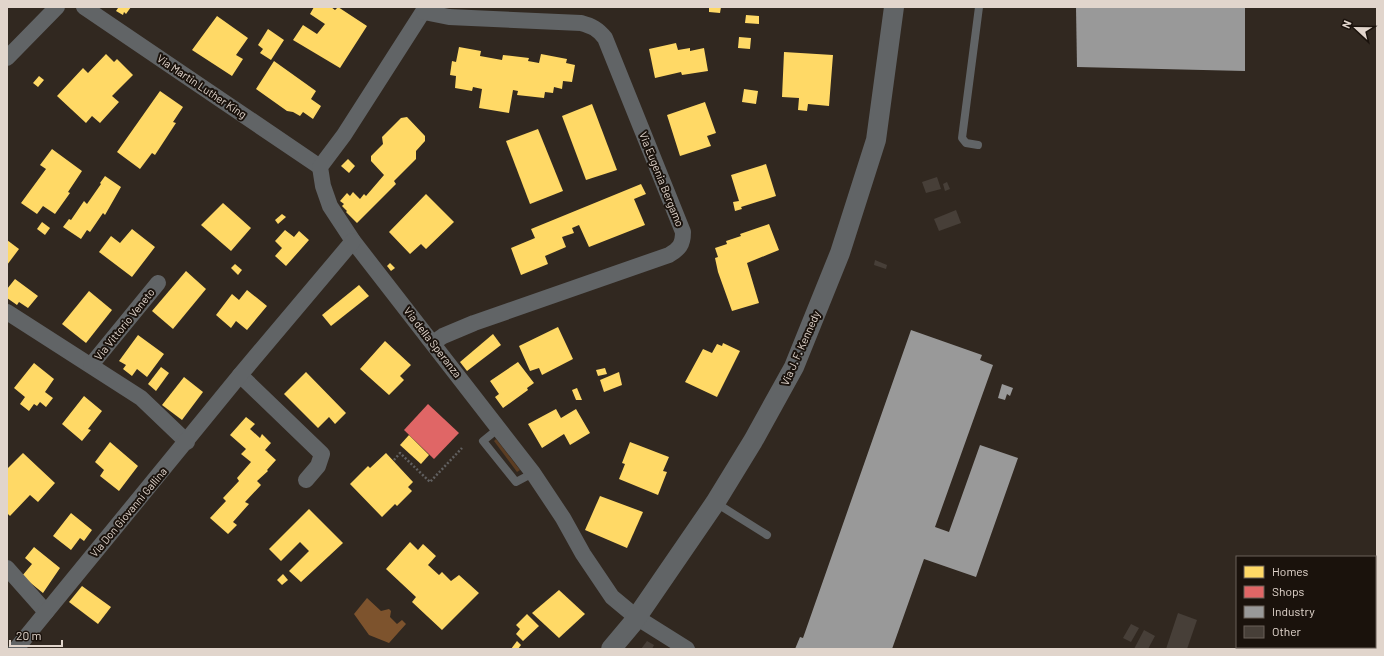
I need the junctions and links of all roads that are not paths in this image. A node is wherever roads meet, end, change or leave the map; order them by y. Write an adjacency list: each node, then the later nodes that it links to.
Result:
1 (57, 7): 6 (street)
2 (84, 7): 8 (street, Via Martin Luther King)
3 (894, 7): 17 (street, Via J. F. Kennedy)
4 (979, 7): 7 (lane)
5 (425, 9): 8 (street); 12 (street, Via Eugenia Bergamo)
6 (7, 58)
7 (978, 145)
8 (320, 166): 9 (street, Via della Speranza)
9 (353, 241): 12 (street, Via della Speranza); 14 (street, Via Don Giovanni Gallina)
10 (158, 283): 13 (street, Via Vittorio Veneto)
11 (7, 312): 13 (street, Via Vittorio Veneto)
12 (433, 343): 21 (street, Via della Speranza)
13 (91, 366): 15 (street, Via Vittorio Veneto)
14 (240, 375): 15 (street, Via Don Giovanni Gallina); 16 (street)
15 (187, 442): 20 (street, Via Don Giovanni Gallina)
16 (306, 480)
17 (715, 503): 18 (lane); 21 (street, Via J. F. Kennedy)
18 (767, 535)
19 (7, 568): 20 (street)
20 (46, 612): 22 (street, Via Don Giovanni Gallina)
21 (636, 617): 23 (street, Via J. F. Kennedy); 24 (street, Via della Speranza)
22 (16, 649)
23 (611, 649)
24 (687, 649)

